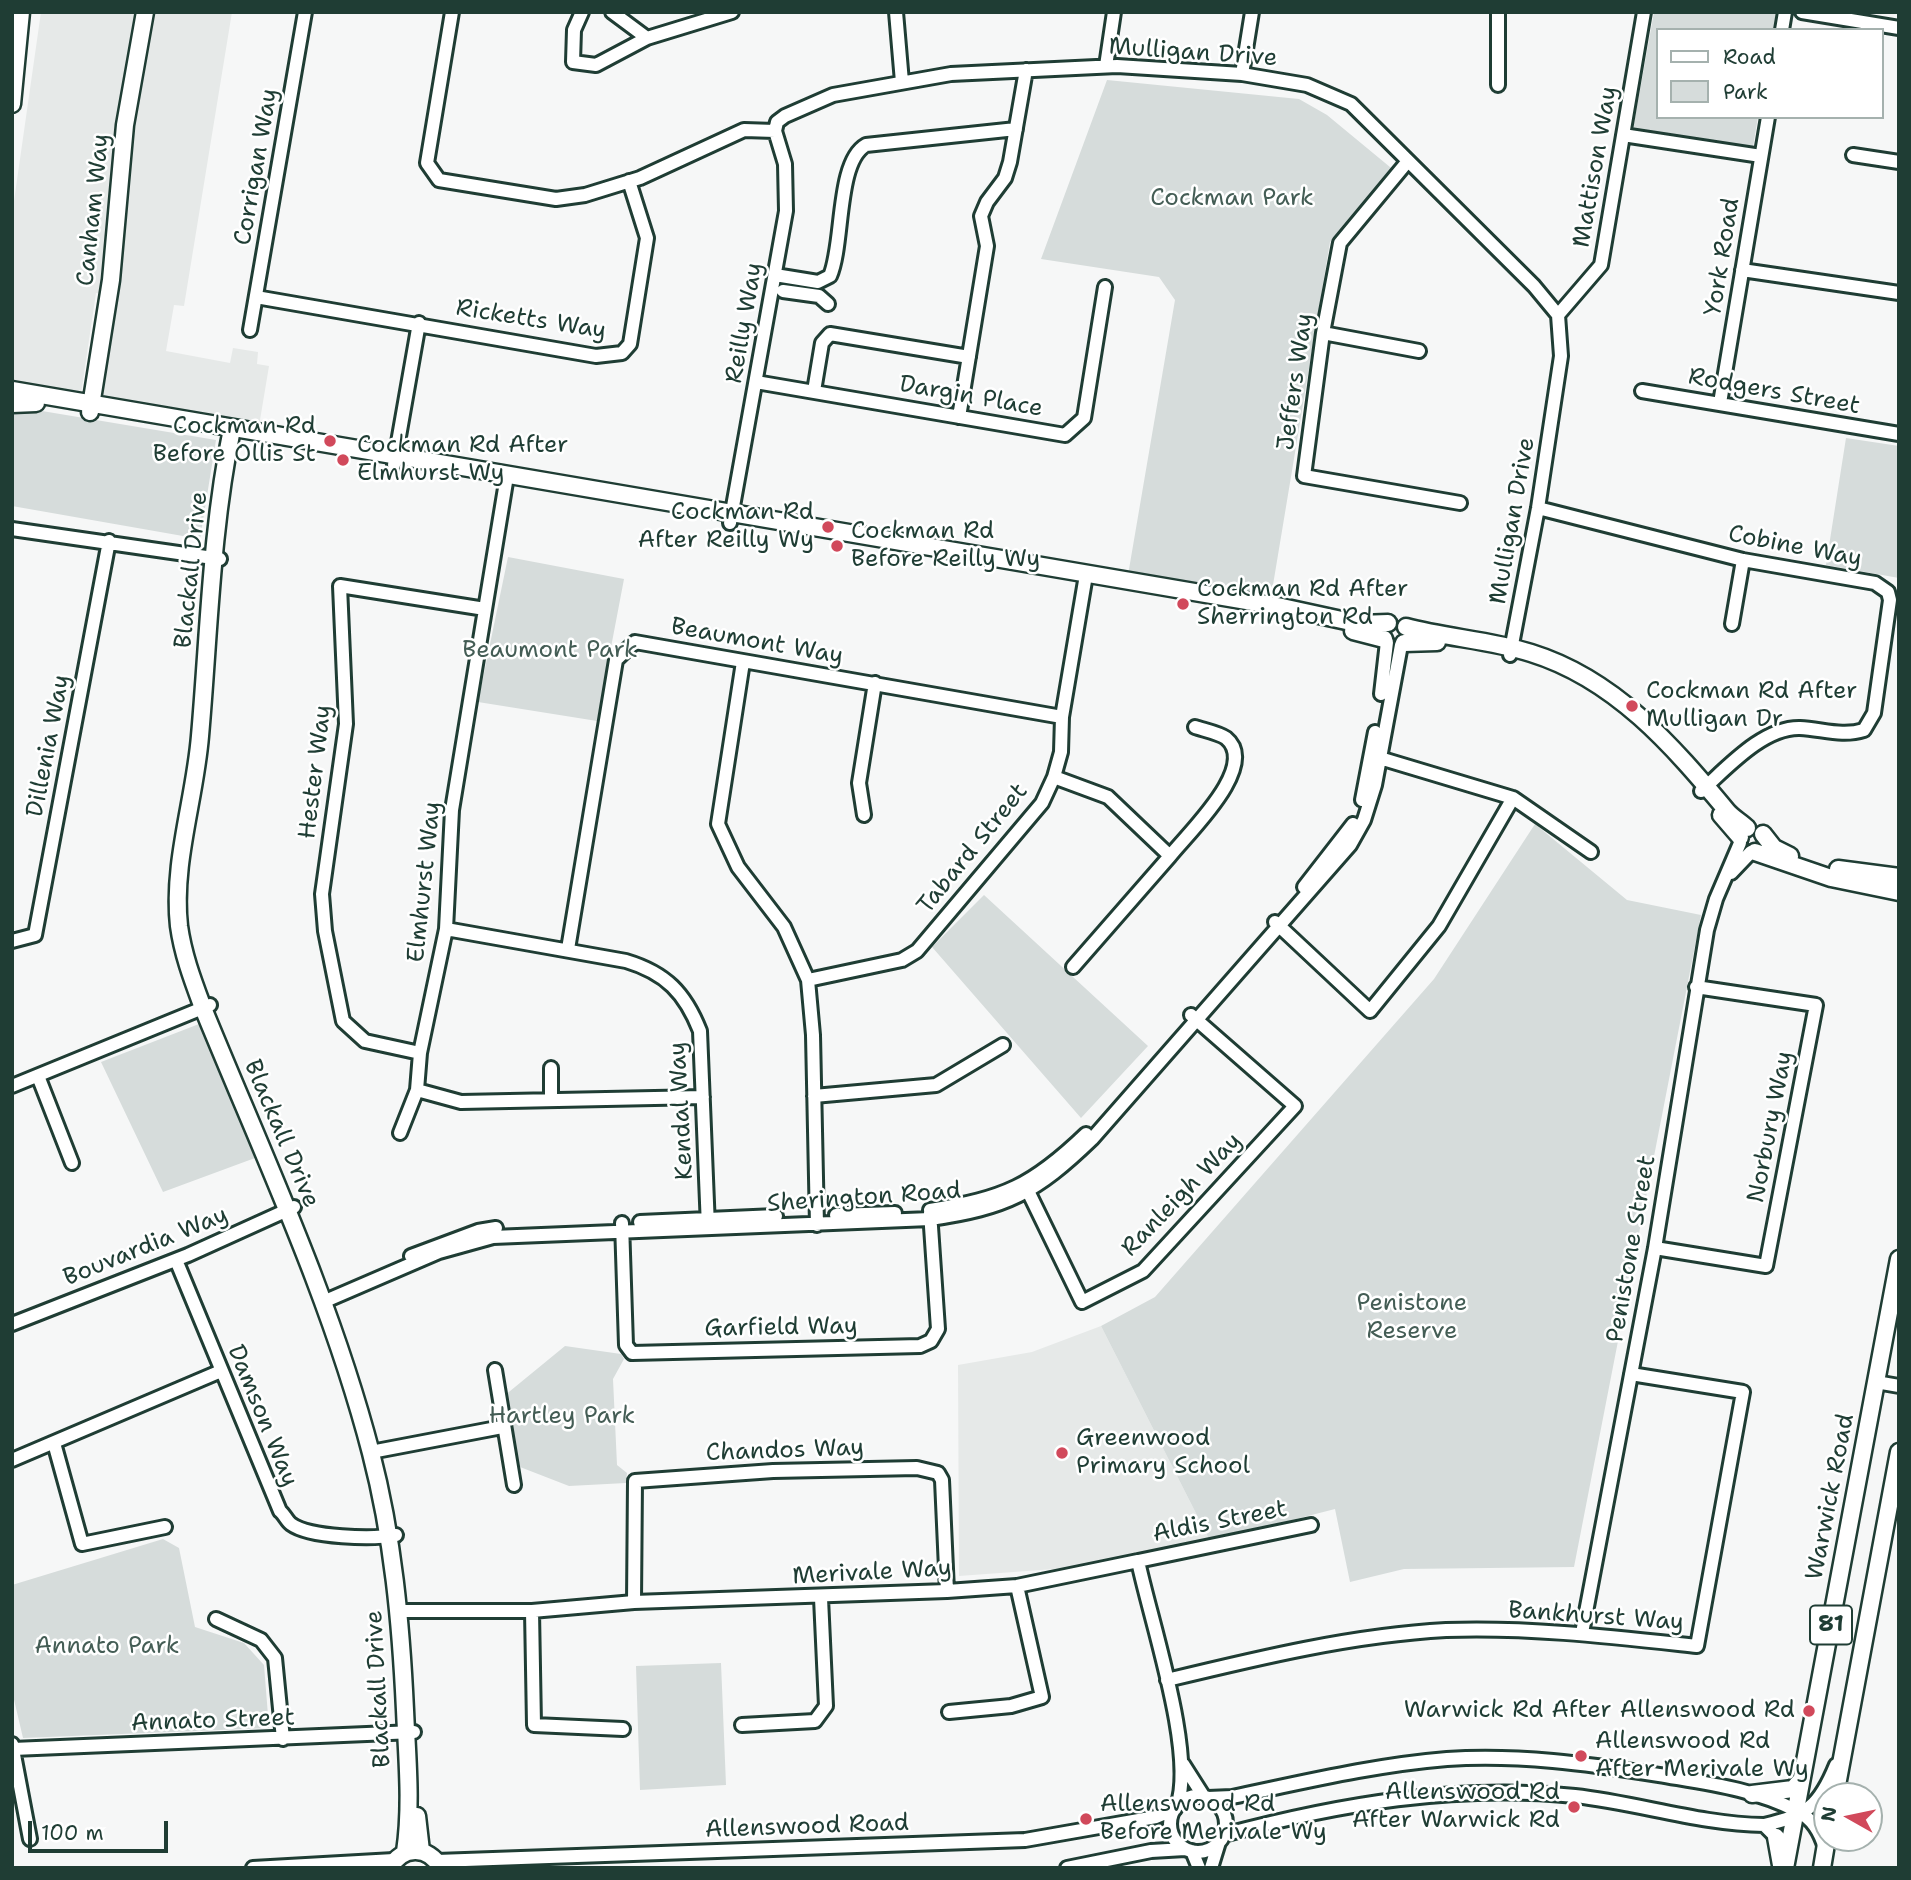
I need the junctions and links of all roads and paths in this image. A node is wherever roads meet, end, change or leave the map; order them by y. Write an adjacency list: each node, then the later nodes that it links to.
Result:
1 (21, 12): 23 (main road)
2 (136, 12): 52 (main road, Canham Way)
3 (145, 12): 52 (main road, Canham Way)
4 (305, 12): 38 (street, Corrigan Way)
5 (453, 12): 32 (street)
6 (582, 12): 17 (street)
7 (612, 12): 17 (street)
8 (732, 12): 17 (street)
9 (895, 12): 21 (street)
10 (1114, 12): 18 (street)
11 (1244, 12): 20 (street)
12 (1252, 12): 20 (street)
13 (1498, 12): 22 (street)
14 (1644, 12): 27 (street, Mattison Way)
15 (1802, 12): 16 (street)
16 (1899, 27)
17 (647, 38)
18 (1106, 66): 19 (street, Mulligan Drive); 20 (street, Mulligan Drive)
19 (1026, 70): 21 (street, Mulligan Drive); 25 (street)
20 (1238, 74): 30 (street, Mulligan Drive)
21 (902, 82): 26 (street, Mulligan Drive)
22 (1498, 85)
23 (12, 104)
24 (1768, 119): 29 (street, York Road)
25 (1016, 129): 34 (street); 45 (street)
26 (775, 131): 32 (street); 34 (street, Reilly Way)
27 (1623, 135): 29 (street); 40 (street, Mattison Way)
28 (1853, 155): 31 (street)
29 (1761, 156): 33 (street, York Road)
30 (1408, 161): 40 (street, Mulligan Drive); 43 (street, Jeffers Way)
31 (1899, 162)
32 (629, 181): 41 (street, Ricketts Way)
33 (1742, 270): 37 (street); 51 (street, York Road)
34 (775, 275): 46 (street, Reilly Way)
35 (1105, 287): 53 (street, Dargin Place)
36 (783, 290): 39 (street)
37 (1899, 293)
38 (256, 297): 41 (street, Ricketts Way); 42 (street, Corrigan Way)
39 (828, 304)
40 (1559, 315): 59 (street, Mulligan Drive)
41 (419, 323): 56 (street)
42 (250, 330)
43 (1324, 333): 44 (street); 58 (street, Jeffers Way)
44 (1419, 351)
45 (969, 357): 48 (street); 53 (street)
46 (756, 382): 48 (street, Dargin Place); 60 (street, Reilly Way)
47 (12, 390): 52 (main road)
48 (814, 391): 53 (street, Dargin Place)
49 (1642, 391): 51 (street, Rodgers Street)
50 (12, 401): 52 (main road)
51 (1720, 403): 55 (street, Rodgers Street)
52 (86, 408): 54 (main road)
53 (959, 416)
54 (236, 434): 56 (main road); 63 (main road, Blackall Drive)
55 (1899, 434)
56 (395, 460): 57 (main road)
57 (506, 479): 60 (main road); 66 (street, Elmhurst Way)
58 (1460, 503)
59 (1538, 508): 64 (street, Cobine Way); 69 (street, Mulligan Drive)
60 (731, 519): 65 (main road)
61 (12, 529): 62 (street)
62 (109, 541): 63 (street); 86 (street, Dillenia Way)
63 (217, 559): 91 (main road, Blackall Drive)
64 (1743, 560): 67 (street); 76 (street, Cobine Way)
65 (1085, 579): 68 (main road); 72 (street, Tabard Street)
66 (485, 609): 85 (street, Elmhurst Way); 94 (street, Hester Way)
67 (1732, 624)
68 (1395, 636): 69 (main road); 74 (street, Sherington Road)
69 (1511, 651): 76 (main road)
70 (743, 662): 71 (street, Beaumont Way); 87 (street, Beaumont Way); 89 (street)
71 (875, 683): 72 (street, Beaumont Way); 78 (street)
72 (1062, 717): 75 (street, Tabard Street)
73 (1195, 727): 81 (street)
74 (1376, 757): 77 (street); 84 (street, Sherington Road)
75 (1054, 777): 81 (street); 89 (street, Tabard Street)
76 (1704, 788): 79 (main road)
77 (1513, 798): 80 (street); 84 (street)
78 (864, 815)
79 (1749, 841): 82 (main road); 83 (main road); 90 (street, Penistone Street)
80 (1591, 852)
81 (1170, 856): 88 (street)
82 (1899, 877)
83 (1899, 892)
84 (1277, 925): 92 (street, Sherington Road)
85 (446, 929): 87 (street, Kendal Way); 94 (street, Elmhurst Way)
86 (12, 941)
87 (568, 949): 100 (street, Kendal Way)
88 (1073, 967)
89 (808, 980): 99 (street)
90 (1696, 987): 110 (street, Penistone Street); 110 (street, Norbury Way)
91 (206, 1006): 96 (street); 105 (main road, Blackall Drive)
92 (1194, 1018): 104 (street, Sherington Road); 104 (street, Ranleigh Way)
93 (1003, 1045): 99 (street)
94 (421, 1053): 98 (street, Elmhurst Way)
95 (551, 1068): 101 (street)
96 (38, 1076): 97 (street); 103 (street)
97 (12, 1086)
98 (417, 1090): 101 (street); 102 (street)
99 (814, 1096): 107 (street)
100 (703, 1097): 101 (street); 108 (street, Kendal Way)
101 (551, 1100)
102 (400, 1133)
103 (72, 1163)
104 (1027, 1188): 106 (street, Sherington Road)
105 (291, 1208): 112 (street, Bouvardia Way); 113 (main road, Blackall Drive)
106 (930, 1215): 107 (street, Sherington Road); 109 (street, Garfield Way)
107 (816, 1220): 108 (street, Sherington Road)
108 (708, 1223): 109 (street, Sherington Road)
109 (622, 1227): 113 (street, Sherington Road)
110 (1655, 1248): 117 (street, Penistone Street)
111 (1899, 1259): 118 (main road, Warwick Road / 81)
112 (176, 1260): 114 (street, Bouvardia Way); 116 (street, Damson Way)
113 (325, 1297): 122 (main road, Blackall Drive)
114 (12, 1324)
115 (495, 1370): 120 (street)
116 (221, 1371): 121 (street); 128 (street, Damson Way)
117 (1631, 1374): 137 (street, Penistone Street); 137 (street, Bankhurst Way)
118 (1876, 1382): 119 (street); 147 (main road, Warwick Road / 81)
119 (1899, 1386)
120 (502, 1427): 122 (street); 125 (street)
121 (54, 1443): 124 (street); 127 (street)
122 (375, 1452): 128 (main road, Blackall Drive)
123 (1899, 1452): 145 (main road, 81)
124 (12, 1460)
125 (514, 1485)
126 (1311, 1525): 129 (street, Aldis Street)
127 (165, 1527)
128 (392, 1536): 134 (main road, Blackall Drive)
129 (1138, 1561): 130 (street, Merivale Way); 138 (street)
130 (1017, 1586): 131 (street, Merivale Way); 139 (street)
131 (947, 1591): 132 (street, Merivale Way); 133 (street, Chandos Way)
132 (821, 1598): 133 (street, Merivale Way); 140 (street)
133 (634, 1602): 135 (street, Merivale Way)
134 (402, 1611): 135 (street, Merivale Way); 142 (main road, Blackall Drive)
135 (532, 1611): 141 (street)
136 (216, 1619): 143 (street)
137 (1582, 1633): 138 (street, Bankhurst Way)
138 (1167, 1680): 146 (street)
139 (949, 1712)
140 (742, 1725)
141 (623, 1729)
142 (410, 1732): 143 (street, Annato Street); 159 (main road, Blackall Drive)
143 (283, 1739): 144 (street, Annato Street)
144 (13, 1746): 157 (street)
145 (1843, 1752): 148 (main road, 81); 152 (street)
146 (1183, 1764): 150 (street); 151 (street)
147 (1801, 1780): 149 (main road); 152 (main road, Warwick Road / 81)
148 (1838, 1782)
149 (1752, 1794): 150 (street); 152 (street)
150 (1206, 1798): 151 (street); 156 (street)
151 (1176, 1808): 158 (street); 160 (street, Allenswood Road)
152 (1798, 1814): 153 (street); 154 (street); 165 (main road, Warwick Road / 81)
153 (1813, 1824)
154 (1764, 1825): 155 (street); 156 (street)
155 (1776, 1837): 165 (main road)
156 (1222, 1838): 158 (street); 164 (street)
157 (30, 1839)
158 (1188, 1850): 162 (street); 163 (street)
159 (402, 1858): 160 (main road); 161 (street)
160 (439, 1865)
161 (253, 1868)
162 (1067, 1868)
163 (1199, 1868)
164 (1211, 1868)
165 (1783, 1868)

